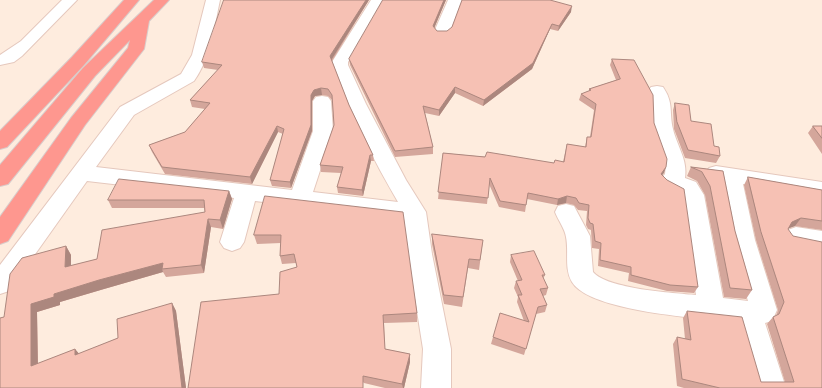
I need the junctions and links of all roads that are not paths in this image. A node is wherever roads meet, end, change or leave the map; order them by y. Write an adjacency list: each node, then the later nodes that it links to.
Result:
1 (70, 0): 9 (street)
2 (132, 0): 12 (highway)
3 (162, 0): 7 (highway)
4 (213, 0): 14 (street)
5 (378, 0): 20 (street)
6 (455, 0): 8 (street)
7 (142, 20): 16 (highway); 22 (highway)
8 (442, 32)
9 (0, 60)
10 (658, 91): 13 (street)
11 (322, 101): 19 (street)
12 (0, 143)
13 (676, 165): 15 (street); 27 (street)
14 (83, 173): 18 (street); 26 (street)
15 (730, 175): 17 (street); 28 (street)
16 (0, 179)
17 (822, 188)
18 (247, 191): 19 (street); 25 (street)
19 (300, 197): 20 (street)
20 (415, 212): 29 (street)
21 (566, 212): 27 (street)
22 (0, 235)
23 (796, 236): 24 (street)
24 (822, 240)
25 (232, 242)
26 (0, 284)
27 (711, 308): 28 (street)
28 (749, 314): 30 (street)
29 (436, 388)
30 (771, 388)

